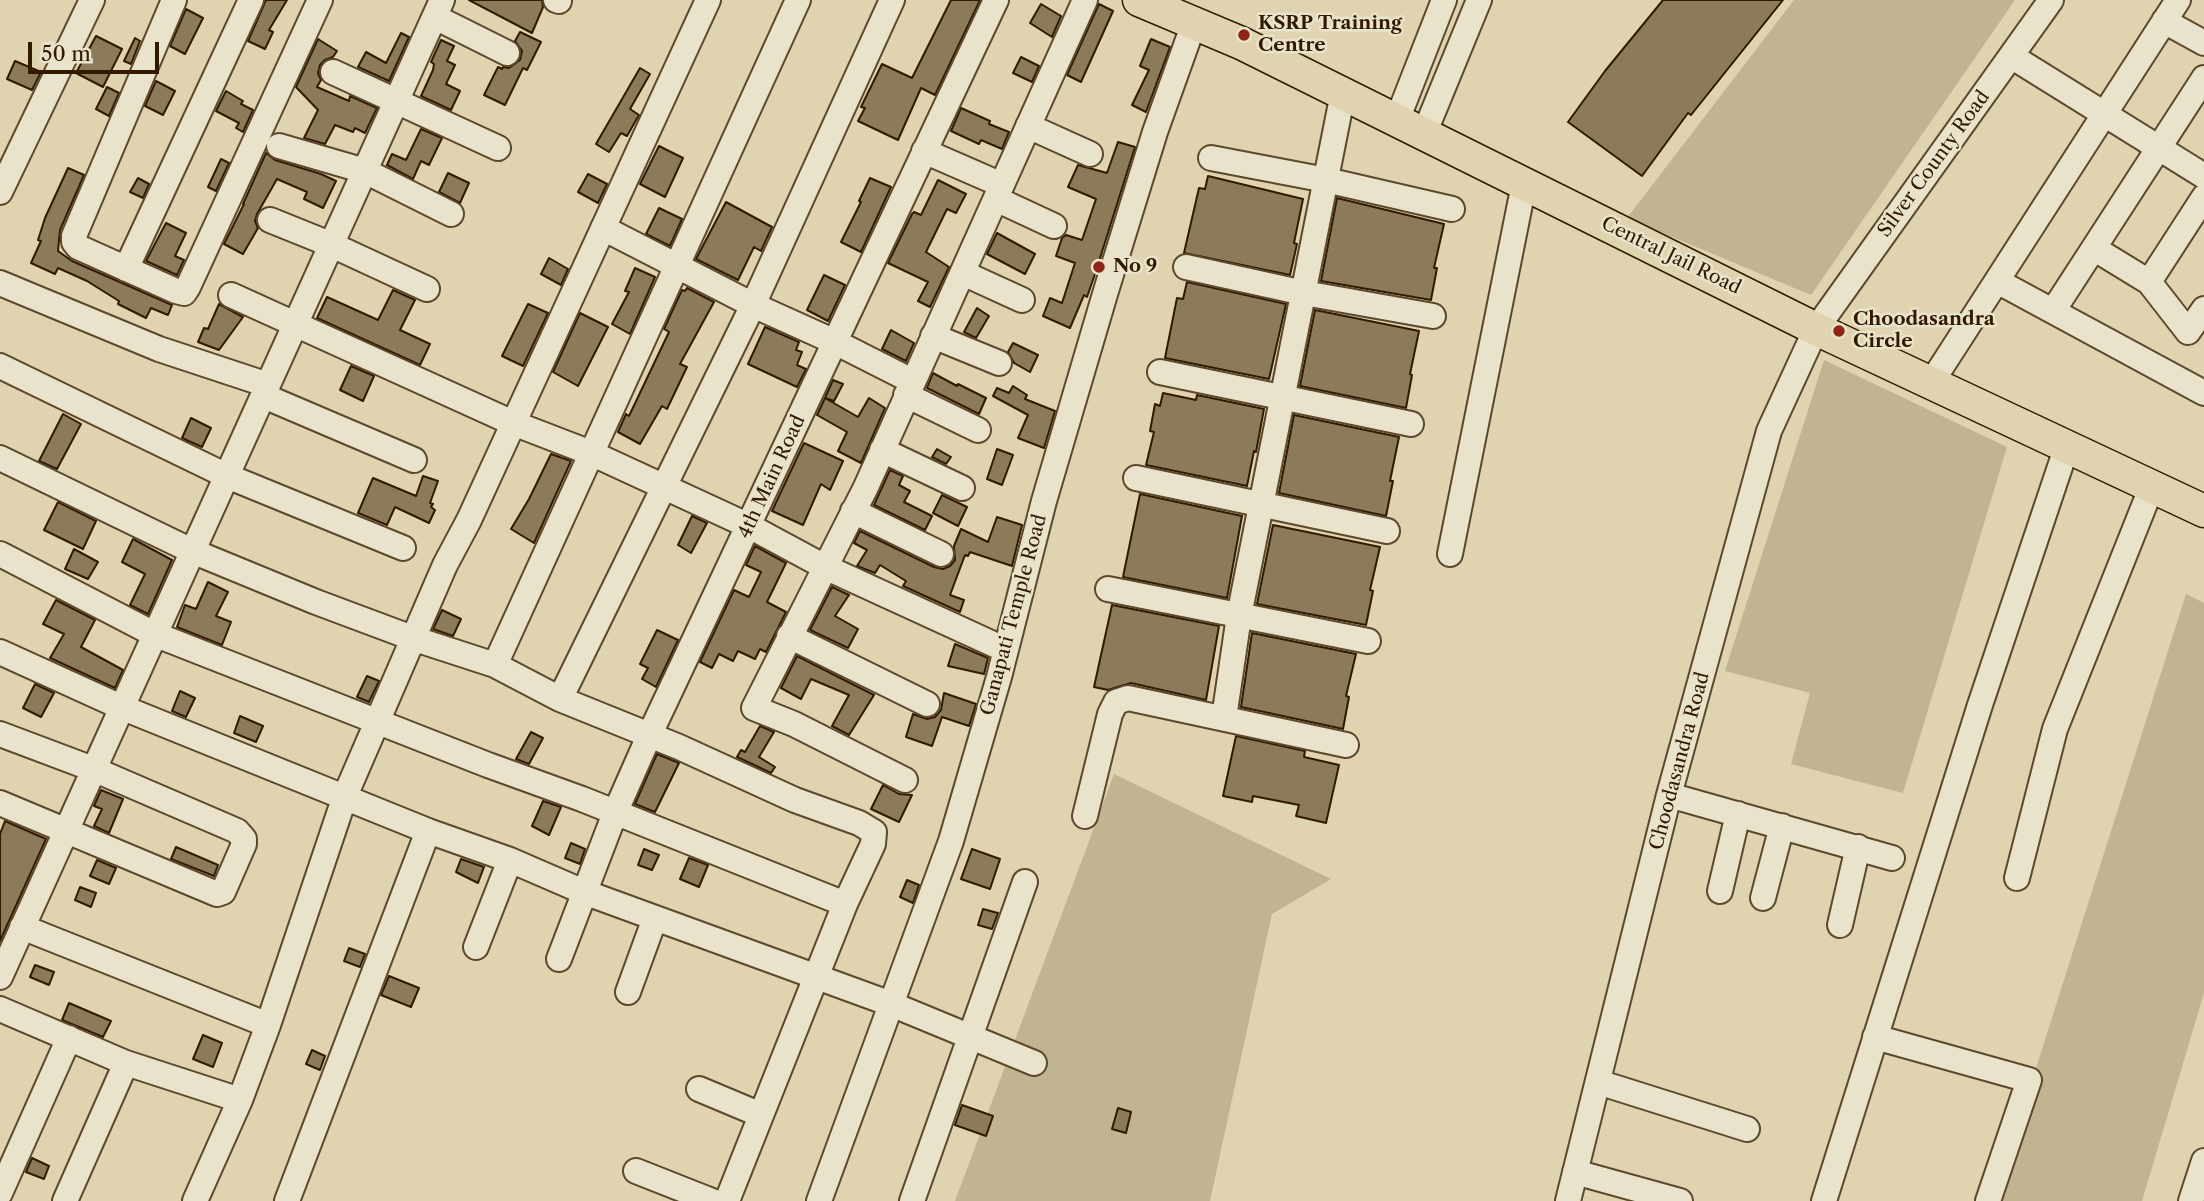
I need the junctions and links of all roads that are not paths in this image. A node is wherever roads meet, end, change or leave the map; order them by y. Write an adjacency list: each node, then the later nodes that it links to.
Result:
1 (92, 0): 39 (street)
2 (174, 0): 51 (street)
3 (251, 0): 51 (street)
4 (320, 0): 51 (street)
5 (708, 0): 46 (street)
6 (798, 0): 49 (street)
7 (892, 0): 60 (street)
8 (996, 0): 32 (street, 4th Main Road)
9 (1085, 0): 27 (street)
10 (1139, 0): 17 (main road, Central Jail Road)
11 (1444, 0): 26 (street)
12 (1479, 0): 28 (street)
13 (2051, 0): 20 (street, Silver County Road)
14 (2178, 0): 16 (street)
15 (438, 8): 19 (street); 24 (street)
16 (2164, 21): 18 (street); 25 (street)
17 (1194, 23): 23 (main road, Central Jail Road); 106 (street, Ganapati Temple Road)
18 (2204, 43)
19 (507, 53)
20 (2011, 56): 25 (street); 65 (street, Silver County Road)
21 (333, 72): 24 (street)
22 (2204, 78): 31 (street)
23 (1343, 93): 26 (main road, Central Jail Road); 37 (street)
24 (396, 102): 30 (street); 35 (street)
25 (2104, 114): 31 (street); 53 (street)
26 (1396, 120): 28 (main road, Central Jail Road)
27 (1028, 126): 33 (street); 40 (street)
28 (1424, 134): 38 (main road, Central Jail Road)
29 (279, 146): 35 (street)
30 (498, 148)
31 (2158, 148): 36 (street); 48 (street)
32 (924, 151): 40 (street); 67 (street, 4th Main Road)
33 (1090, 154)
34 (1211, 158): 37 (street)
35 (365, 171): 43 (street); 47 (street)
36 (2204, 176)
37 (1326, 180): 42 (street); 57 (street)
38 (1524, 184): 65 (main road, Central Jail Road); 98 (street)
39 (0, 192)
40 (999, 192): 45 (street); 52 (street)
41 (2204, 197): 55 (street)
42 (1452, 209)
43 (451, 214)
44 (270, 220): 47 (street)
45 (1054, 226)
46 (603, 228): 49 (street); 76 (street)
47 (332, 245): 56 (street); 64 (street)
48 (2095, 249): 55 (street); 62 (street)
49 (677, 265): 60 (street); 81 (street)
50 (1186, 267): 57 (street)
51 (126, 269)
52 (963, 274): 59 (street); 66 (street)
53 (1997, 281): 62 (street); 71 (street)
54 (0, 282): 73 (street)
55 (2149, 282): 61 (street)
56 (427, 289)
57 (1304, 293): 63 (street); 75 (street)
58 (231, 295): 64 (street)
59 (1023, 300)
60 (753, 306): 67 (street); 87 (street)
61 (2204, 309)
62 (2053, 311): 74 (street)
63 (1433, 316)
64 (296, 325): 73 (street); 76 (street)
65 (1816, 329): 71 (main road, Central Jail Road); 119 (street, Choodasandra Road)
66 (933, 336): 68 (street); 72 (street)
67 (835, 342): 72 (street); 92 (street, 4th Main Road)
68 (999, 363)
69 (0, 366): 84 (street)
70 (1160, 372): 75 (street)
71 (1931, 383): 79 (main road, Central Jail Road)
72 (909, 388): 78 (street); 80 (street)
73 (266, 391): 83 (street); 84 (street)
74 (2204, 393)
75 (1283, 397): 77 (street); 89 (street)
76 (513, 422): 81 (street); 104 (street)
77 (1411, 424)
78 (978, 430)
79 (2067, 446): 86 (main road, Central Jail Road); 149 (street)
80 (882, 450): 88 (street); 90 (street)
81 (591, 453): 87 (street); 108 (street)
82 (0, 458): 95 (street)
83 (414, 460)
84 (227, 476): 94 (street); 95 (street)
85 (1136, 478): 89 (street)
86 (2151, 486): 91 (main road, Central Jail Road); 131 (street)
87 (666, 487): 92 (street); 109 (street)
88 (962, 488)
89 (1262, 503): 93 (street); 101 (street)
90 (853, 511): 97 (street); 99 (street)
91 (2204, 511)
92 (749, 526): 99 (street); 115 (street, 4th Main Road)
93 (1387, 531)
94 (403, 548)
95 (192, 551): 102 (street); 104 (street)
96 (0, 554): 102 (street)
97 (941, 554)
98 (1450, 554)
99 (825, 567): 103 (street); 106 (street)
100 (1108, 589): 101 (street)
101 (1240, 616): 105 (street); 112 (street)
102 (154, 634): 111 (street); 113 (street)
103 (789, 636): 110 (street); 118 (street)
104 (415, 639): 108 (street); 113 (street)
105 (1368, 641)
106 (1006, 650): 145 (street, Ganapati Temple Road)
107 (0, 652): 111 (street)
108 (495, 665): 109 (street)
109 (561, 699): 115 (street)
110 (927, 704)
111 (121, 708): 117 (street); 120 (street)
112 (1224, 718): 116 (street); 124 (street)
113 (376, 722): 120 (street); 122 (street)
114 (0, 734): 117 (street)
115 (649, 736): 122 (street, 4th Main Road); 136 (street)
116 (1346, 745)
117 (93, 769): 126 (street); 126 (street)
118 (905, 780)
119 (1669, 795): 123 (street); 153 (street, Choodasandra Road)
120 (345, 796): 127 (street); 147 (street)
121 (0, 803): 126 (street)
122 (615, 813): 134 (street, 4th Main Road); 136 (street)
123 (1738, 814): 125 (street); 133 (street)
124 (1085, 816)
125 (1782, 825): 128 (street); 135 (street)
126 (66, 831): 139 (street)
127 (428, 831): 130 (street); 164 (street)
128 (1858, 847): 129 (street); 138 (street)
129 (1892, 858)
130 (510, 860): 134 (street); 140 (street)
131 (2017, 878)
132 (1025, 881): 148 (street)
133 (1720, 891)
134 (584, 892): 137 (street); 141 (street, 4th Main Road)
135 (1763, 898)
136 (845, 904): 143 (street)
137 (655, 918): 143 (street); 144 (street)
138 (1840, 925)
139 (13, 933): 142 (street); 147 (street)
140 (476, 947)
141 (559, 959)
142 (0, 977)
143 (816, 978): 145 (street); 156 (street)
144 (628, 992)
145 (891, 1004): 148 (street); 167 (street, Ganapati Temple Road)
146 (2, 1016): 150 (street)
147 (268, 1025): 155 (street)
148 (969, 1036): 152 (street); 168 (street)
149 (1875, 1037): 171 (street); 172 (street)
150 (69, 1038): 151 (street); 161 (street)
151 (127, 1063): 155 (street); 162 (street)
152 (1034, 1063)
153 (1598, 1082): 157 (street); 160 (street, Choodasandra Road)
154 (699, 1089): 156 (street)
155 (240, 1100): 163 (street)
156 (761, 1115): 166 (street)
157 (1747, 1129)
158 (2204, 1161): 173 (street)
159 (636, 1171): 165 (street)
160 (1575, 1172): 169 (street, Choodasandra Road); 170 (street)
161 (0, 1193)
162 (65, 1201)
163 (195, 1201)
164 (287, 1201)
165 (712, 1201)
166 (727, 1201)
167 (819, 1201)
168 (912, 1201)
169 (1568, 1201)
170 (1680, 1201)
171 (1824, 1201)
172 (1988, 1201)
173 (2191, 1201)

